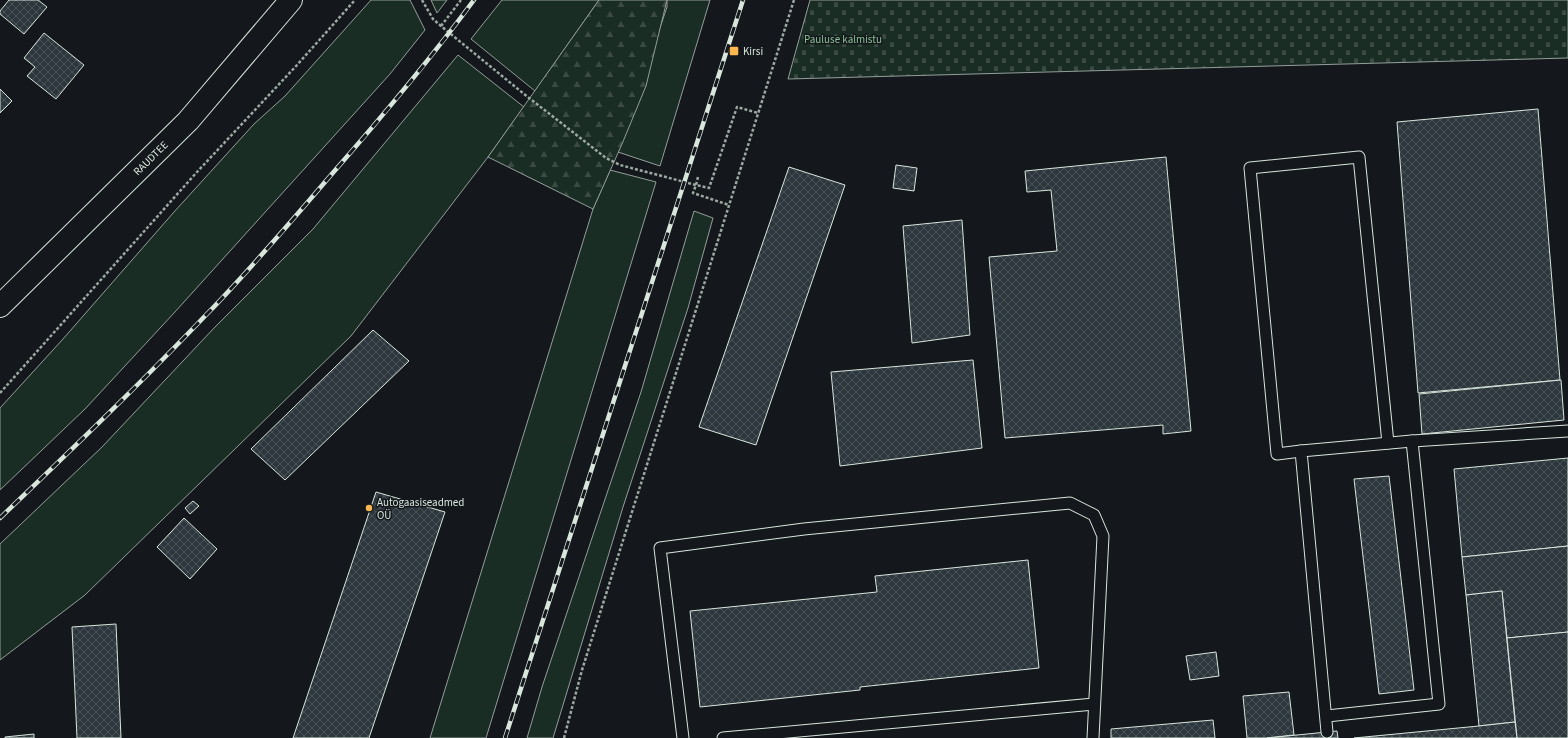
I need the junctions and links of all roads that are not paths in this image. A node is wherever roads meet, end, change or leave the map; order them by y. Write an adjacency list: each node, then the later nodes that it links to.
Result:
1 (291, 0): 2 (street, RAUDTEE)
2 (0, 306)
3 (1568, 431): 4 (lane)
4 (1412, 441): 5 (lane); 8 (lane)
5 (1388, 443): 6 (lane); 6 (lane)
6 (1301, 452): 8 (lane)
7 (1094, 704): 10 (lane); 11 (lane); 12 (lane)
8 (1327, 716): 9 (lane)
9 (1327, 732)
10 (682, 738)
11 (723, 738)
12 (1093, 738)

